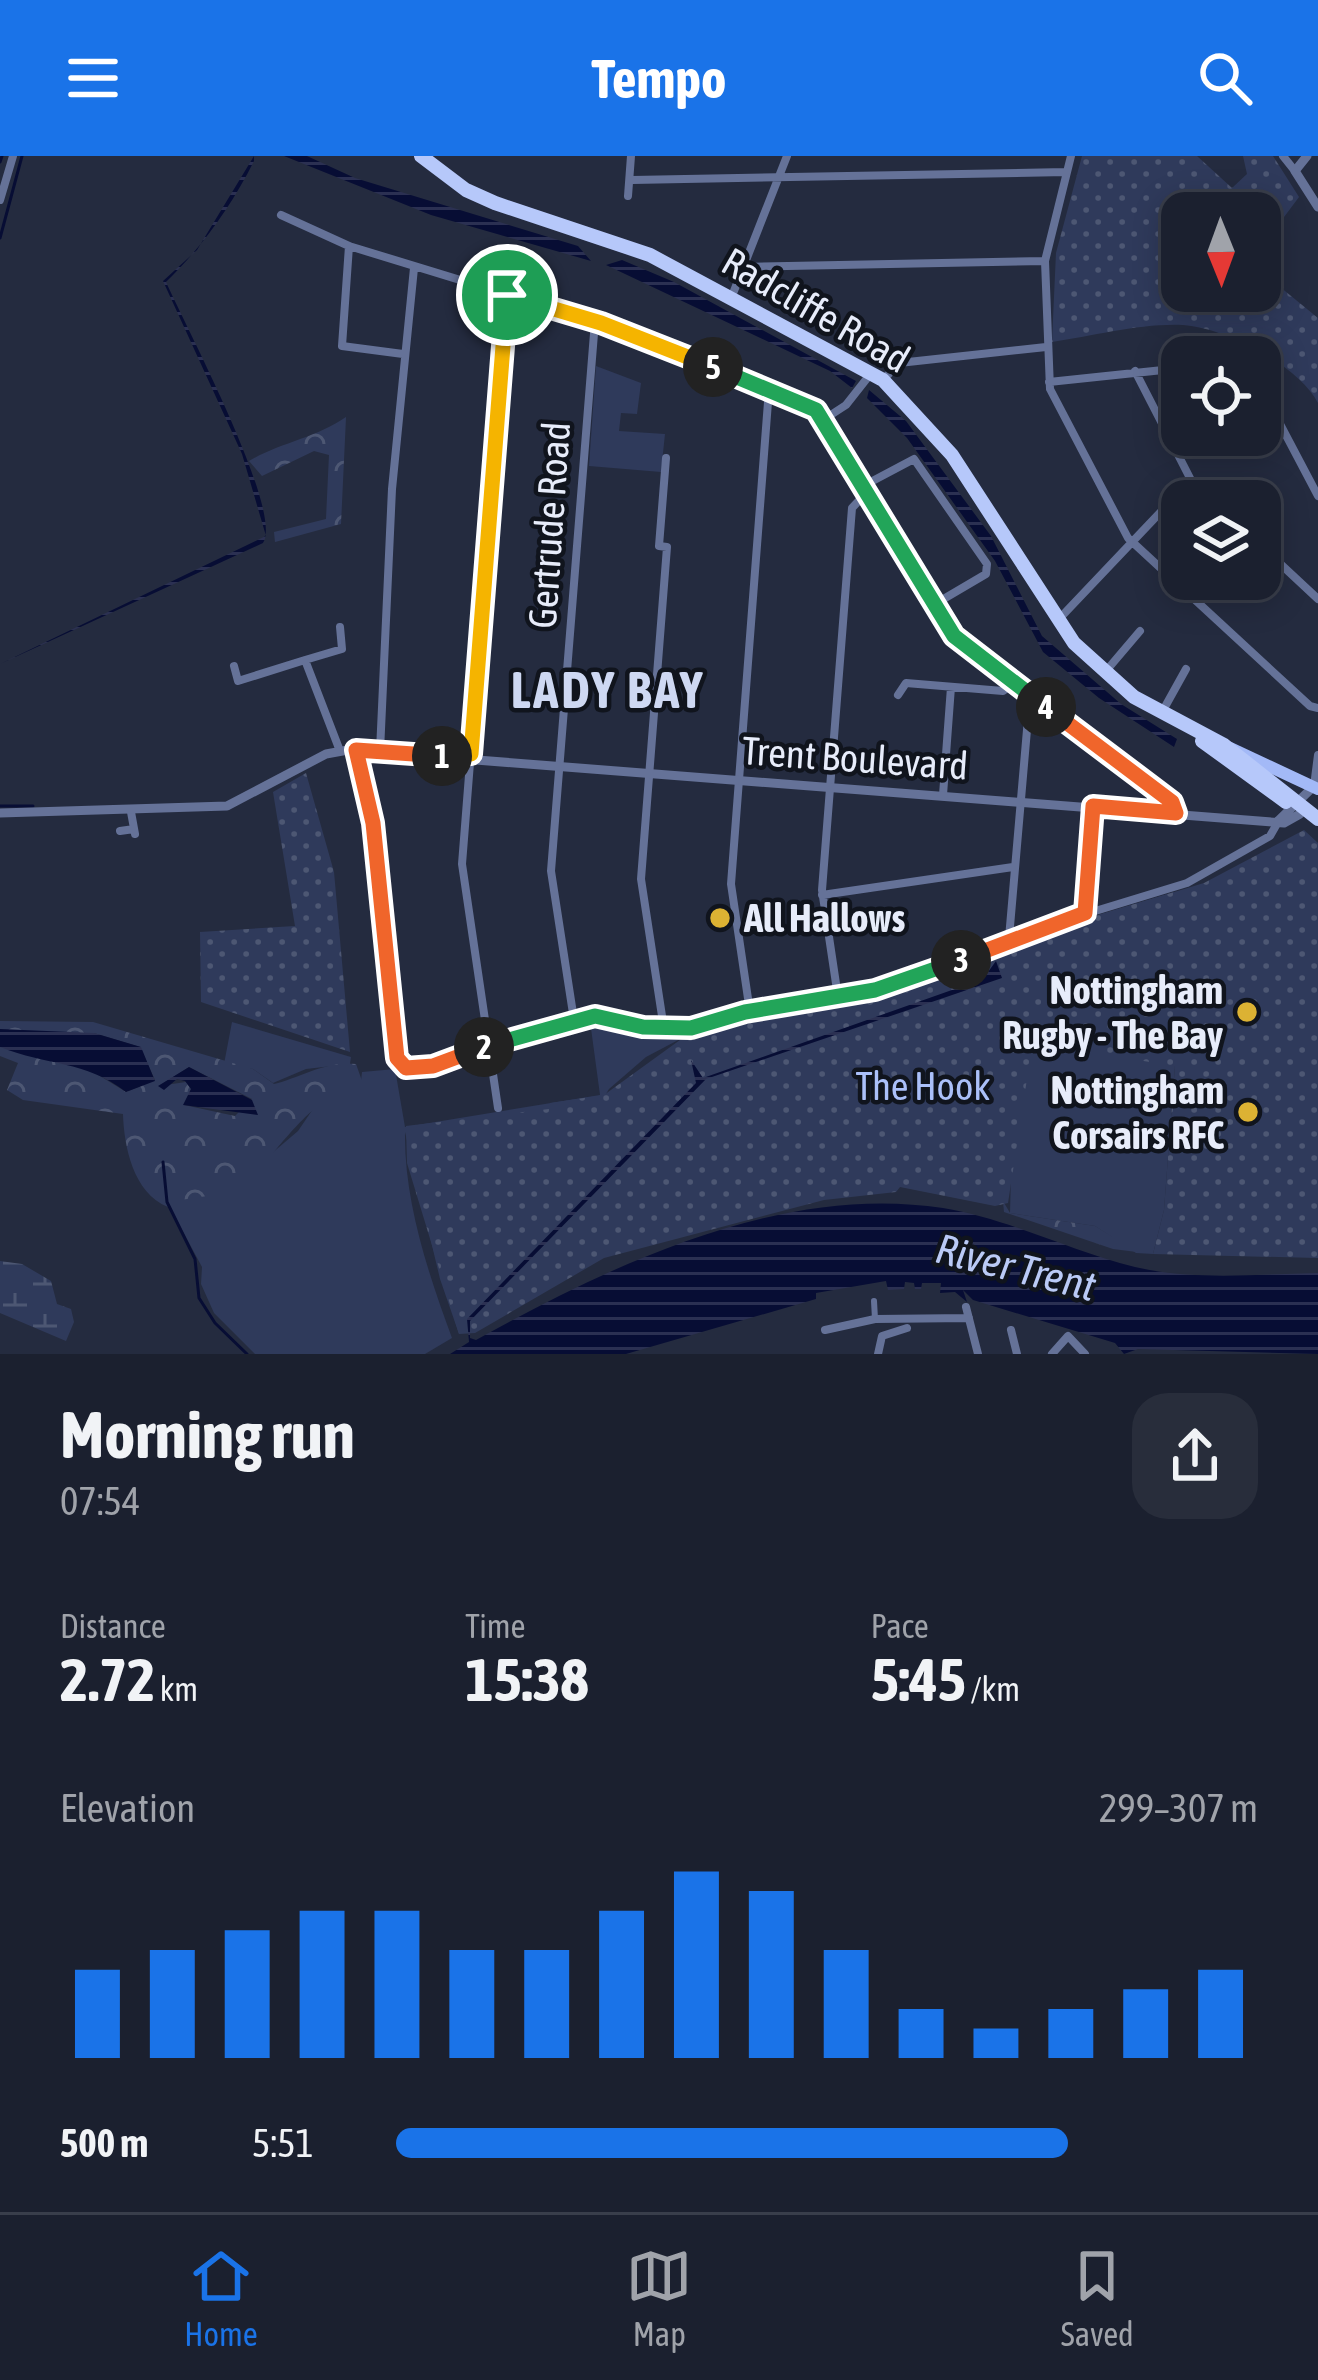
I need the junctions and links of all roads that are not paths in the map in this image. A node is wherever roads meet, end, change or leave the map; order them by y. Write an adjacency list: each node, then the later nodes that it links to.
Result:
1 (13, 156): 13 (street)
2 (421, 156): 21 (highway, Radcliffe Road)
3 (631, 156): 11 (street)
4 (787, 156): 10 (street)
5 (1071, 156): 9 (street)
6 (1283, 156): 8 (street)
7 (1307, 156): 8 (street)
8 (1295, 171): 14 (street)
9 (1066, 172): 10 (street); 17 (street)
10 (779, 177): 11 (street); 18 (street)
11 (632, 180): 12 (street)
12 (628, 196)
13 (0, 200)
14 (1318, 207)
15 (281, 215): 16 (street)
16 (349, 246): 19 (street); 24 (street)
17 (1045, 261): 18 (street); 23 (street)
18 (743, 267): 21 (street)
19 (416, 268): 20 (street); 24 (street)
20 (507, 295): 22 (street); 60 (street)
21 (732, 296): 27 (highway, Radcliffe Road)
22 (595, 321): 29 (street); 61 (street, Gertrude Road)
23 (1046, 347): 27 (street); 28 (street)
24 (403, 354): 58 (street)
25 (1161, 369): 26 (street)
26 (1135, 371): 28 (street); 33 (street)
27 (877, 376): 30 (street); 41 (highway, Radcliffe Road)
28 (1049, 382): 37 (street)
29 (770, 389): 30 (street); 63 (street)
30 (823, 420): 34 (street)
31 (1281, 426): 35 (street)
32 (666, 458): 62 (street)
33 (1191, 480)
34 (865, 489): 40 (street); 40 (street); 64 (street)
35 (1318, 496)
36 (1161, 511): 37 (street)
37 (1131, 542): 41 (street); 52 (street)
38 (1281, 564): 39 (street)
39 (1318, 598)
40 (935, 604): 48 (street)
41 (1057, 621): 47 (highway, Radcliffe Road)
42 (340, 627): 44 (street)
43 (1140, 631): 47 (street)
44 (305, 660): 45 (street); 57 (street)
45 (234, 666)
46 (1186, 669): 53 (street)
47 (1104, 673): 53 (highway, Radcliffe Road)
48 (1014, 683): 49 (street); 51 (street)
49 (951, 686): 50 (street); 66 (street)
50 (898, 695)
51 (1030, 695): 67 (street); 71 (street)
52 (1318, 708)
53 (1161, 714): 54 (highway, Radcliffe Road)
54 (1191, 731): 55 (highway, Radcliffe Road); 72 (highway, Radcliffe Road)
55 (1223, 746): 65 (main road, Radcliffe Road); 72 (highway, Radcliffe Road)
56 (356, 750): 57 (street, Trent Boulevard); 58 (street, Trent Boulevard); 85 (street)
57 (340, 751): 69 (street)
58 (380, 751): 60 (street, Trent Boulevard)
59 (1318, 755): 65 (street)
60 (470, 758): 61 (street, Trent Boulevard); 85 (street)
61 (560, 765): 62 (street, Trent Boulevard); 83 (street, Gertrude Road)
62 (650, 772): 63 (street, Trent Boulevard); 84 (street)
63 (740, 779): 64 (street, Trent Boulevard); 82 (street)
64 (830, 786): 66 (street, Trent Boulevard); 78 (street)
65 (1316, 788): 72 (street)
66 (943, 795): 67 (street, Trent Boulevard)
67 (1018, 801): 68 (street, Trent Boulevard); 77 (street)
68 (1093, 806): 71 (street, Trent Boulevard); 79 (street)
69 (130, 812): 70 (street); 75 (street)
70 (0, 813)
71 (1176, 813): 73 (street, Trent Boulevard)
72 (1309, 814): 74 (street)
73 (1265, 820): 74 (street, Trent Boulevard); 76 (street)
74 (1278, 821): 76 (street)
75 (120, 831)
76 (1263, 838): 79 (street)
77 (1013, 867): 78 (street); 80 (street)
78 (822, 895): 81 (street)
79 (1085, 913): 80 (street)
80 (1009, 938): 81 (street)
81 (838, 998): 82 (street)
82 (750, 1012): 84 (street)
83 (574, 1020): 84 (street); 85 (street)
84 (664, 1029)
85 (488, 1046): 86 (street)
86 (498, 1108)
87 (874, 1300): 88 (street)
88 (875, 1319): 90 (street); 92 (street)
89 (907, 1328): 93 (street)
90 (825, 1330)
91 (1011, 1330): 94 (street)
92 (973, 1348)
93 (878, 1354)
94 (1017, 1354)
95 (1052, 1354): 96 (street)
96 (1085, 1354)

